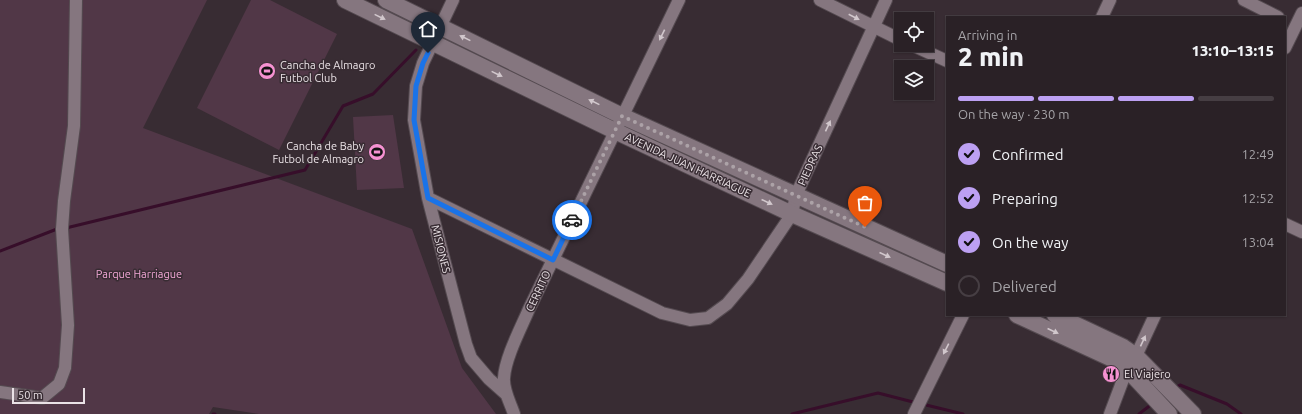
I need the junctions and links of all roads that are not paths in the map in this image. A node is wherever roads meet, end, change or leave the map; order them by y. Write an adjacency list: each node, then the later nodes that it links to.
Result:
1 (76, 0): 37 (street)
2 (345, 0): 17 (street, AVENIDA JUAN HARRIAGUE, one-way to 17)
3 (386, 0): 14 (street, AVENIDA JUAN HARRIAGUE)
4 (453, 0): 14 (street, MISIONES)
5 (679, 0): 21 (street, CERRITO, one-way to 21)
6 (820, 0): 15 (street, one-way to 15)
7 (886, 0): 15 (street, PIEDRAS)
8 (1110, 0): 11 (street)
9 (1244, 0): 12 (street)
10 (1302, 13): 13 (street)
11 (1102, 16)
12 (1276, 16)
13 (1294, 25): 18 (street)
14 (440, 26): 17 (street, MISIONES); 21 (street, AVENIDA JUAN HARRIAGUE, one-way to 14)
15 (873, 27): 16 (street); 23 (street, PIEDRAS, one-way to 15)
16 (894, 37)
17 (432, 42): 22 (street, AVENIDA JUAN HARRIAGUE, one-way to 22); 24 (street, MISIONES)
18 (1286, 45)
19 (927, 52): 20 (street)
20 (946, 61)
21 (622, 116): 22 (street, CERRITO); 23 (street, AVENIDA JUAN HARRIAGUE)
22 (615, 131): 25 (street, AVENIDA JUAN HARRIAGUE, one-way to 25); 28 (street, CERRITO)
23 (796, 195): 25 (street, PIEDRAS); 29 (street, AVENIDA JUAN HARRIAGUE)
24 (428, 198): 28 (street); 38 (street, MISIONES)
25 (792, 214): 28 (street, PIEDRAS); 30 (street, AVENIDA JUAN HARRIAGUE, one-way to 30)
26 (1286, 224): 27 (street)
27 (1302, 232)
28 (553, 260): 38 (street, CERRITO)
29 (946, 264)
30 (946, 283)
31 (962, 316): 41 (street, one-way to 41)
32 (1019, 316): 36 (street, one-way to 36)
33 (1057, 316): 35 (street)
34 (1155, 316): 35 (street, one-way to 34)
35 (1136, 356): 36 (street); 43 (street)
36 (1127, 369): 40 (street); 42 (street)
37 (0, 392)
38 (506, 395): 39 (street, CERRITO)
39 (513, 411)
40 (1167, 412)
41 (914, 414)
42 (1110, 414)
43 (1193, 414)

